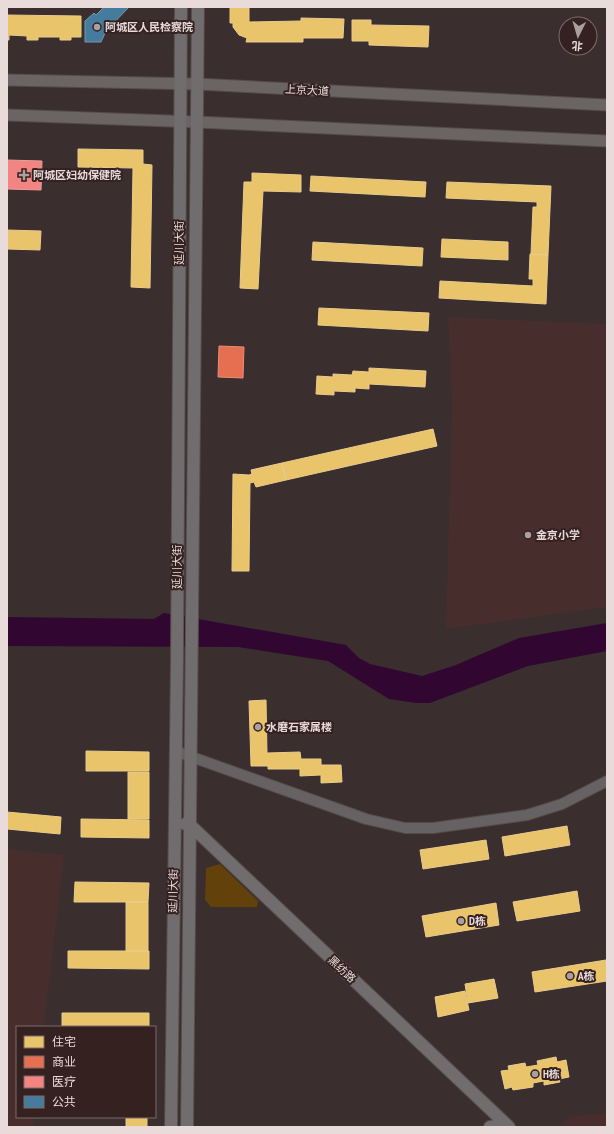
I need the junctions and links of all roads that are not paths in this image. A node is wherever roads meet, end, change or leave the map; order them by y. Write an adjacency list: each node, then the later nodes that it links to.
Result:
1 (181, 7): 5 (main road, 延川大街)
2 (198, 7): 4 (main road, 延川大街)
3 (7, 80): 5 (main road, 上京大道)
4 (197, 84): 5 (main road, 上京大道); 6 (main road, 上京大道); 9 (main road, 延川大街)
5 (180, 85): 8 (main road, 延川大街)
6 (607, 104)
7 (7, 115): 8 (main road)
8 (180, 121): 9 (main road); 11 (main road, 延川大街)
9 (197, 122): 10 (main road); 12 (main road, 延川大街)
10 (607, 141)
11 (175, 751): 12 (street); 14 (main road, 延川大街)
12 (190, 758): 13 (street); 15 (main road, 延川大街)
13 (607, 780)
14 (174, 823): 15 (main road); 17 (main road, 延川大街)
15 (189, 824): 16 (main road, 黑纺路); 18 (main road, 延川大街)
16 (508, 1126): 19 (main road)
17 (171, 1127)
18 (186, 1127)
19 (490, 1127)

